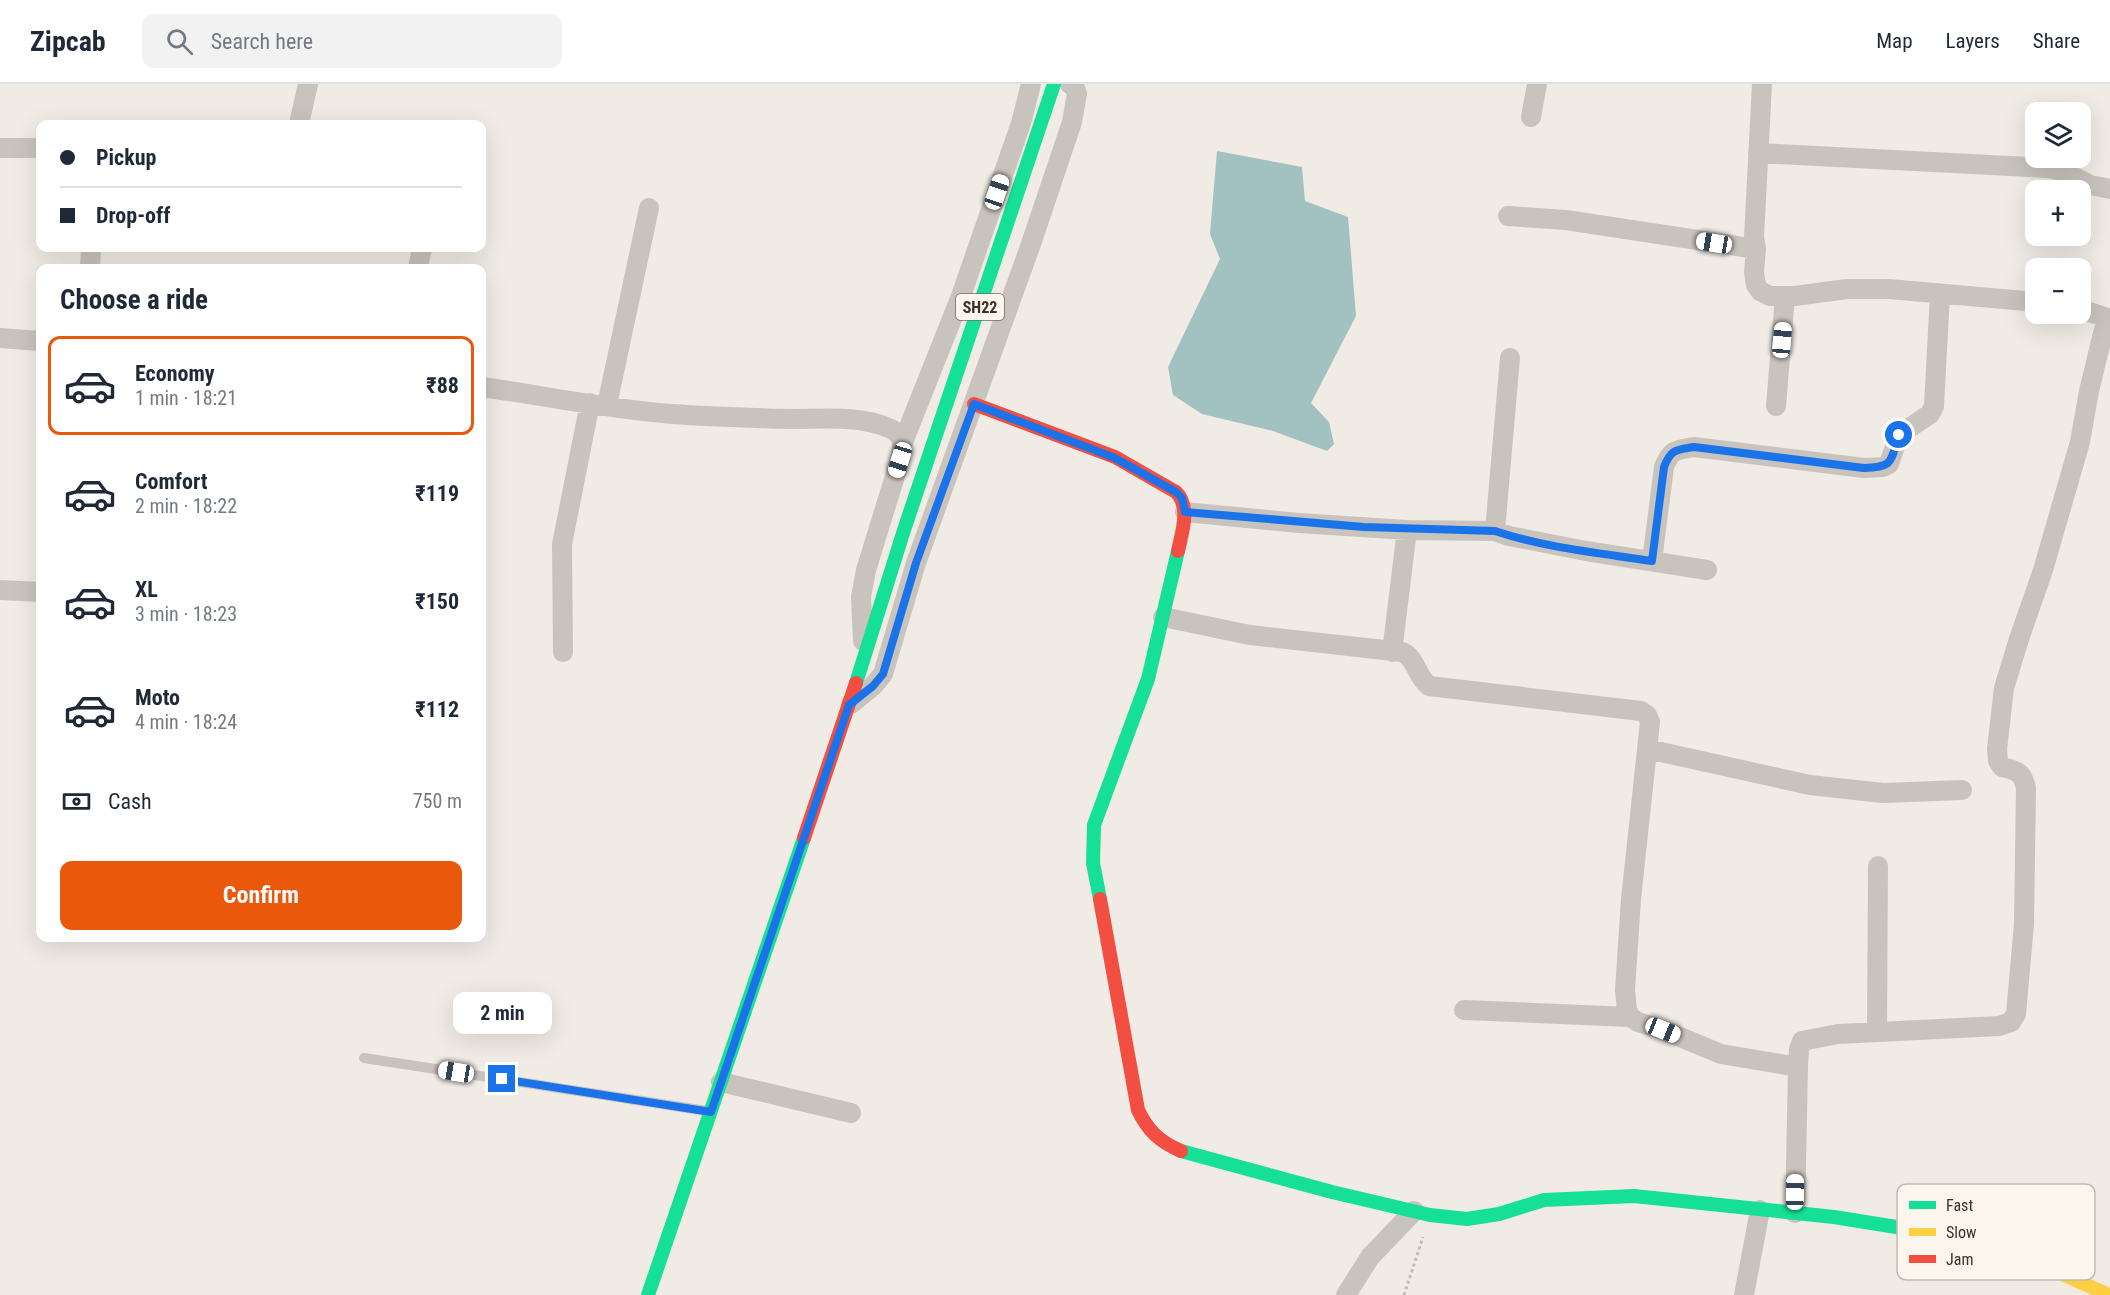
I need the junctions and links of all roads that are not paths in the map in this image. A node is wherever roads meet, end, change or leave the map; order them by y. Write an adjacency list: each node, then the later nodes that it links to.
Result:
1 (308, 84): 8 (street)
2 (1031, 84): 28 (street)
3 (1054, 84): 39 (street, SH22)
4 (1070, 84): 26 (street)
5 (1536, 84): 7 (street)
6 (1762, 84): 11 (street)
7 (1530, 117)
8 (300, 120)
9 (0, 148): 10 (street)
10 (36, 148)
11 (1758, 153): 12 (street); 15 (street)
12 (2110, 189)
13 (649, 208): 25 (street)
14 (1508, 216): 15 (street)
15 (1756, 249): 17 (street)
16 (1940, 294): 17 (street); 18 (street); 32 (street)
17 (1785, 296): 27 (street)
18 (2025, 301)
19 (2091, 312): 20 (street)
20 (2109, 318): 46 (street)
21 (0, 338): 22 (street)
22 (36, 341)
23 (1509, 358): 31 (street)
24 (486, 388): 25 (street)
25 (599, 404): 28 (street); 37 (street)
26 (974, 404): 29 (street); 40 (street)
27 (1776, 406)
28 (903, 442): 39 (street)
29 (1185, 512): 30 (street); 36 (street)
30 (1407, 530): 31 (street); 38 (street)
31 (1495, 531): 32 (street)
32 (1652, 561): 33 (street)
33 (1707, 570)
34 (0, 590): 35 (street)
35 (36, 592)
36 (1163, 617): 38 (street); 53 (street)
37 (563, 652)
38 (1392, 652): 41 (street)
39 (865, 656): 40 (street, SH22)
40 (849, 705): 49 (street, SH22)
41 (1647, 749): 42 (street); 45 (street)
42 (1962, 790)
43 (1878, 866): 46 (street)
44 (1464, 1010): 45 (street)
45 (1630, 1017): 48 (street)
46 (1877, 1032): 48 (street)
47 (364, 1058): 50 (lane)
48 (1798, 1067): 54 (street)
49 (721, 1082): 50 (street, SH22); 51 (street)
50 (711, 1112): 57 (street, SH22)
51 (851, 1113)
52 (1760, 1210): 53 (street); 54 (street); 59 (street)
53 (1422, 1213): 58 (street)
54 (1795, 1213): 55 (street)
55 (1897, 1227)
56 (2076, 1280): 60 (street)
57 (648, 1295)
58 (1346, 1295)
59 (1744, 1295)
60 (2109, 1295)

